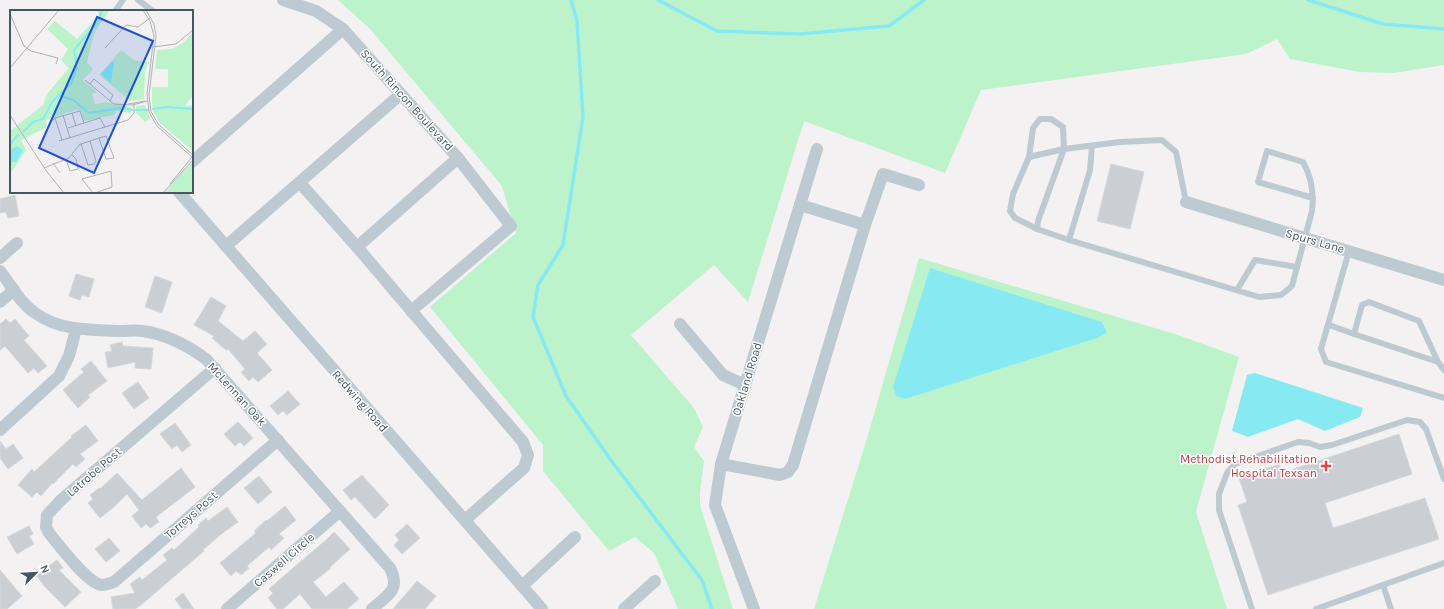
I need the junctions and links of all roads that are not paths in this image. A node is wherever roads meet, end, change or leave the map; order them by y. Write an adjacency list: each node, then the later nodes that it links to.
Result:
1 (122, 0): 4 (lane)
2 (138, 0): 5 (lane)
3 (283, 0): 6 (street, South Rincon Boulevard)
4 (116, 10)
5 (151, 10)
6 (343, 29): 7 (street, South Rincon Boulevard); 13 (street)
7 (401, 94): 12 (street, South Rincon Boulevard); 14 (street)
8 (1092, 146): 10 (lane); 18 (lane); 23 (lane)
9 (817, 149): 19 (street, Oakland Road)
10 (1064, 149): 11 (lane); 11 (lane); 21 (lane)
11 (1029, 157): 21 (lane)
12 (458, 158): 26 (street); 35 (street, South Rincon Boulevard)
13 (193, 161)
14 (300, 183): 25 (street); 26 (street)
15 (919, 185): 20 (street)
16 (180, 193): 25 (street, Redwing Road)
17 (1313, 198): 17 (lane); 22 (lane)
18 (1186, 202): 22 (street, Spurs Lane)
19 (800, 205): 20 (street); 43 (street, Oakland Road)
20 (865, 225): 47 (street)
21 (1037, 229): 23 (lane)
22 (1304, 238): 27 (street, Spurs Lane); 29 (lane)
23 (1069, 240): 33 (lane)
24 (17, 242): 28 (street)
25 (226, 246): 50 (street, Redwing Road)
26 (356, 247): 35 (street)
27 (1349, 251): 31 (street, Spurs Lane); 37 (lane)
28 (0, 258)
29 (1297, 267): 33 (lane); 33 (lane)
30 (0, 271): 32 (street, McLennan Oak)
31 (1444, 280)
32 (14, 290): 34 (street); 38 (street, McLennan Oak)
33 (1237, 290)
34 (0, 302)
35 (411, 311): 50 (street)
36 (680, 324): 43 (street)
37 (1329, 325): 39 (lane); 44 (lane)
38 (76, 329): 41 (street, McLennan Oak); 45 (street)
39 (1354, 334): 40 (lane); 40 (lane)
40 (1438, 362): 42 (lane)
41 (215, 368): 46 (street, McLennan Oak); 54 (street, Latrobe Post)
42 (1444, 370)
43 (745, 385): 47 (street, Oakland Road)
44 (1444, 398)
45 (0, 430)
46 (278, 440): 49 (street, McLennan Oak); 54 (street, Torreys Post)
47 (721, 464): 61 (street, Oakland Road)
48 (1444, 479): 62 (lane)
49 (340, 510): 57 (street, Caswell Circle); 58 (street, McLennan Oak)
50 (465, 520): 56 (street, Redwing Road)
51 (575, 537): 56 (street)
52 (1444, 563): 55 (lane)
53 (655, 581): 60 (street)
54 (103, 585)
55 (1383, 585): 63 (lane); 64 (lane)
56 (522, 586): 59 (street, Redwing Road)
57 (227, 609)
58 (372, 609)
59 (542, 609)
60 (624, 609)
61 (754, 609)
62 (1252, 609)
63 (1316, 609)
64 (1391, 609)

